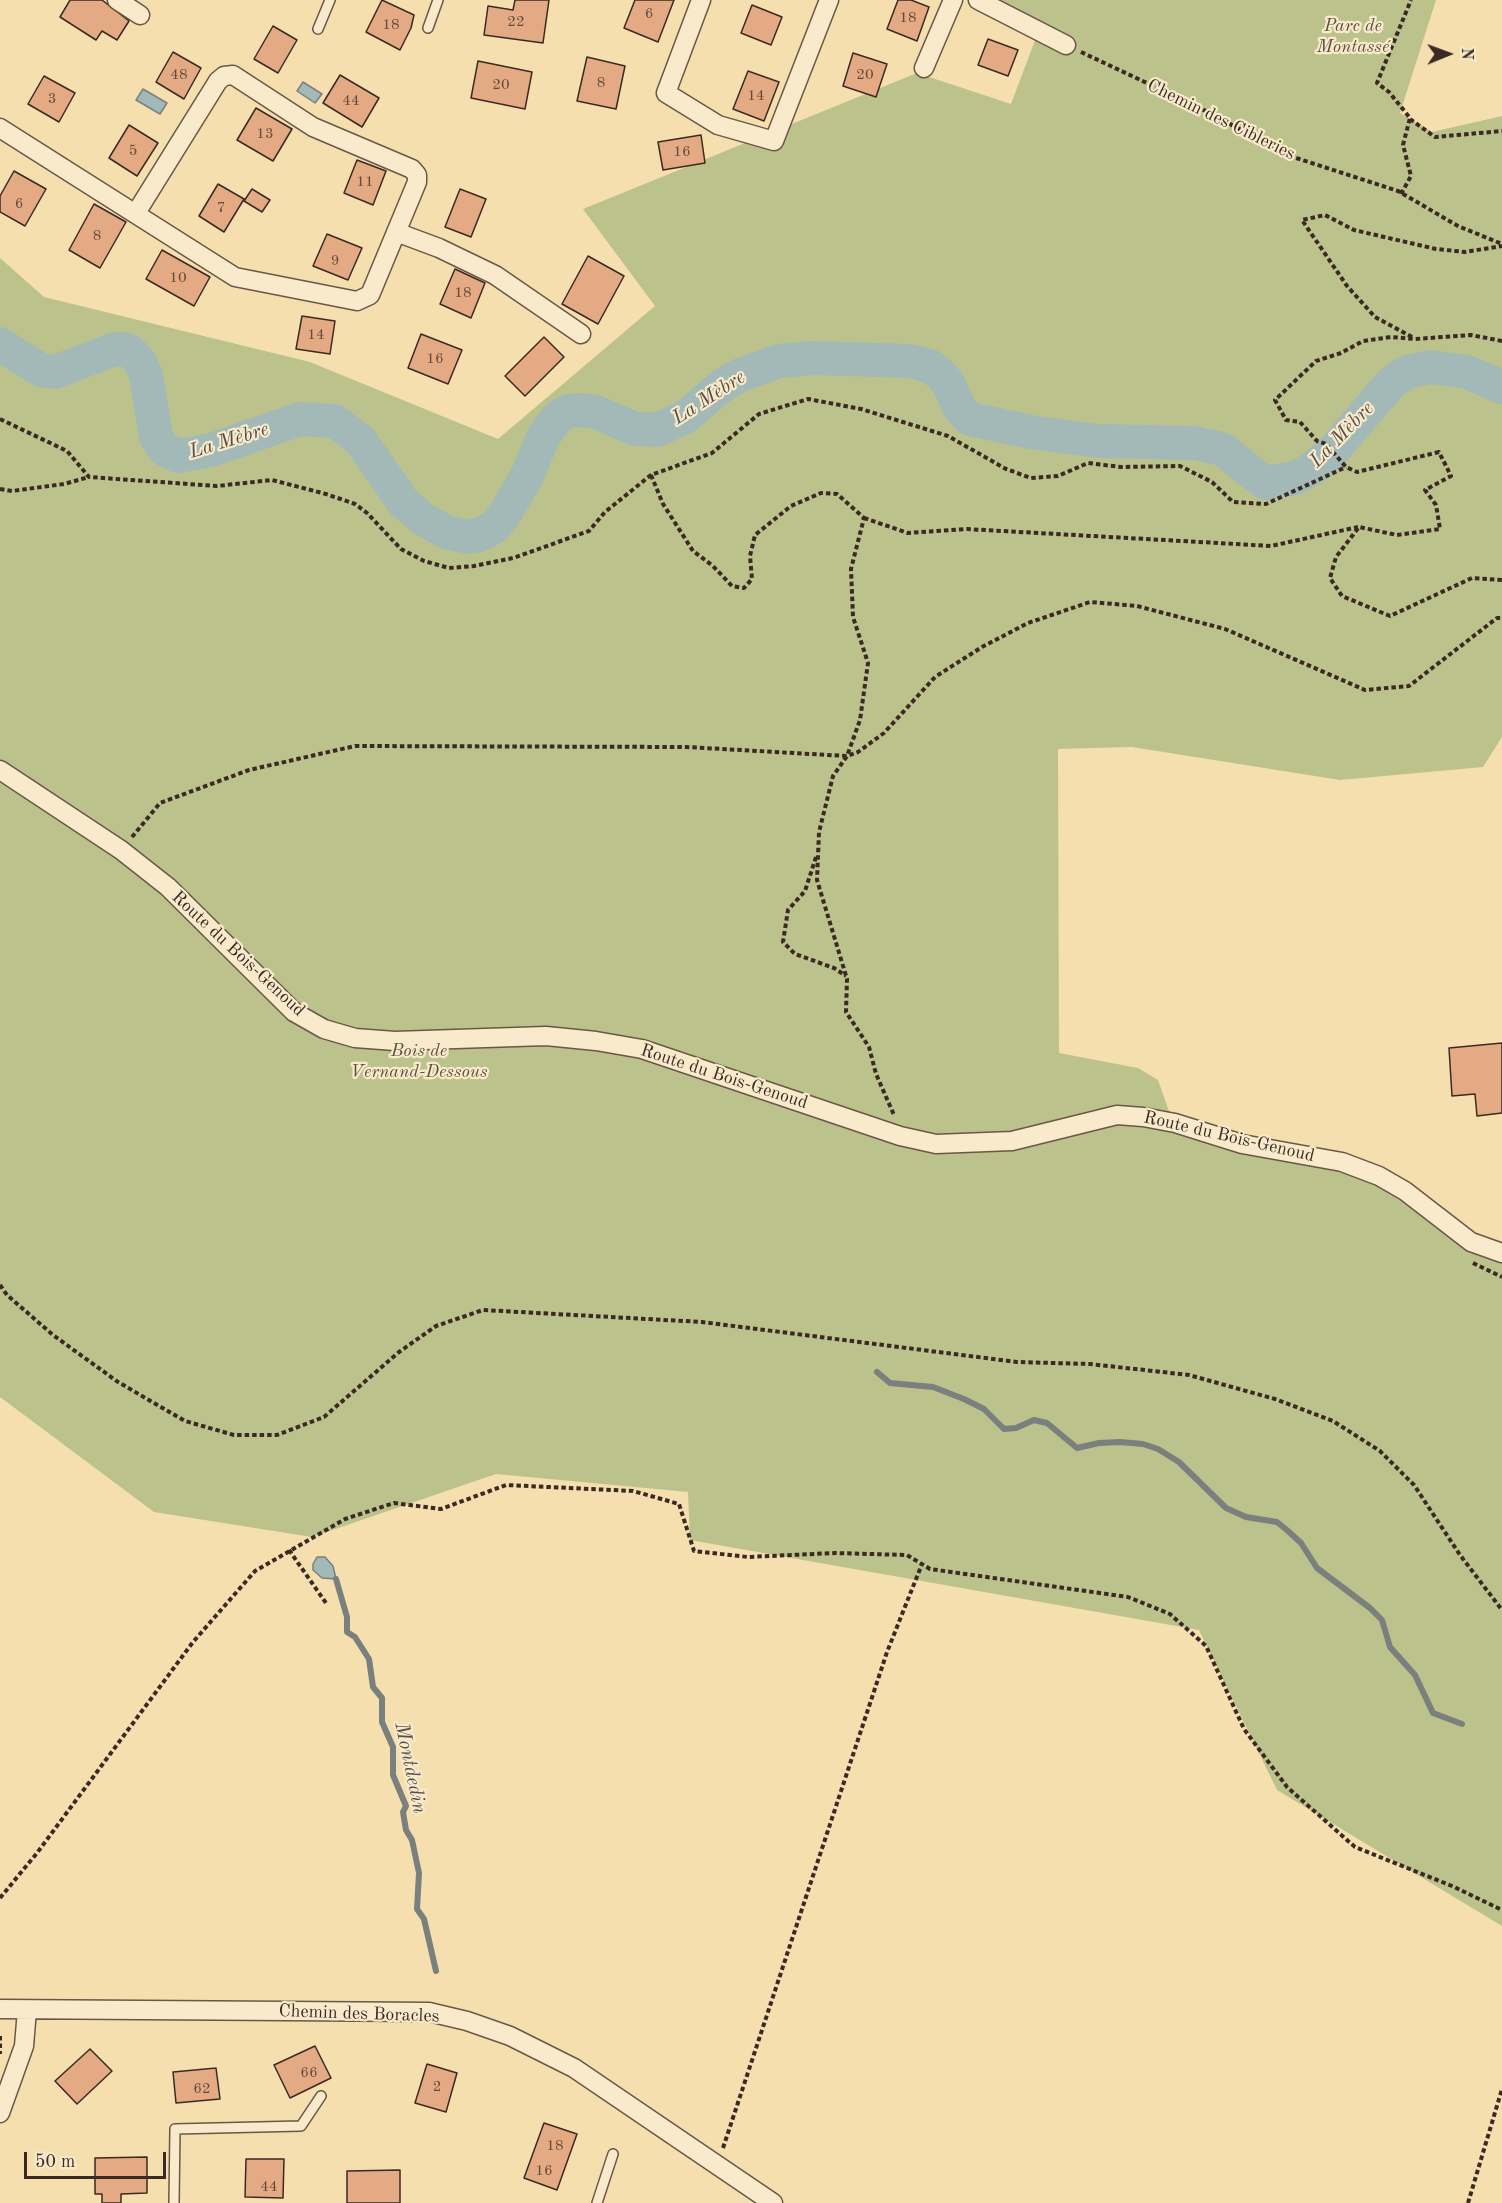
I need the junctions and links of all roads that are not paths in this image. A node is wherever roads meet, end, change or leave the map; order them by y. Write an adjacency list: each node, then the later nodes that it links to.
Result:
1 (117, 0): 8 (street)
2 (330, 0): 10 (lane)
3 (438, 0): 9 (lane)
4 (701, 0): 5 (street)
5 (829, 0)
6 (953, 0): 12 (street)
7 (978, 0): 11 (street)
8 (140, 15)
9 (428, 28)
10 (318, 29)
11 (1066, 45)
12 (924, 68)
13 (0, 128): 14 (street)
14 (136, 213): 15 (street); 15 (street)
15 (396, 232): 16 (street)
16 (581, 334)
17 (0, 770): 18 (street, Route du Bois-Genoud)
18 (1502, 1253)
19 (0, 2009): 20 (street, Chemin des Boracles)
20 (27, 2010): 22 (street); 26 (street, Chemin des Boracles)
21 (321, 2096): 24 (lane)
22 (0, 2113)
23 (613, 2154): 25 (lane)
24 (174, 2203)
25 (597, 2203)
26 (773, 2203)

